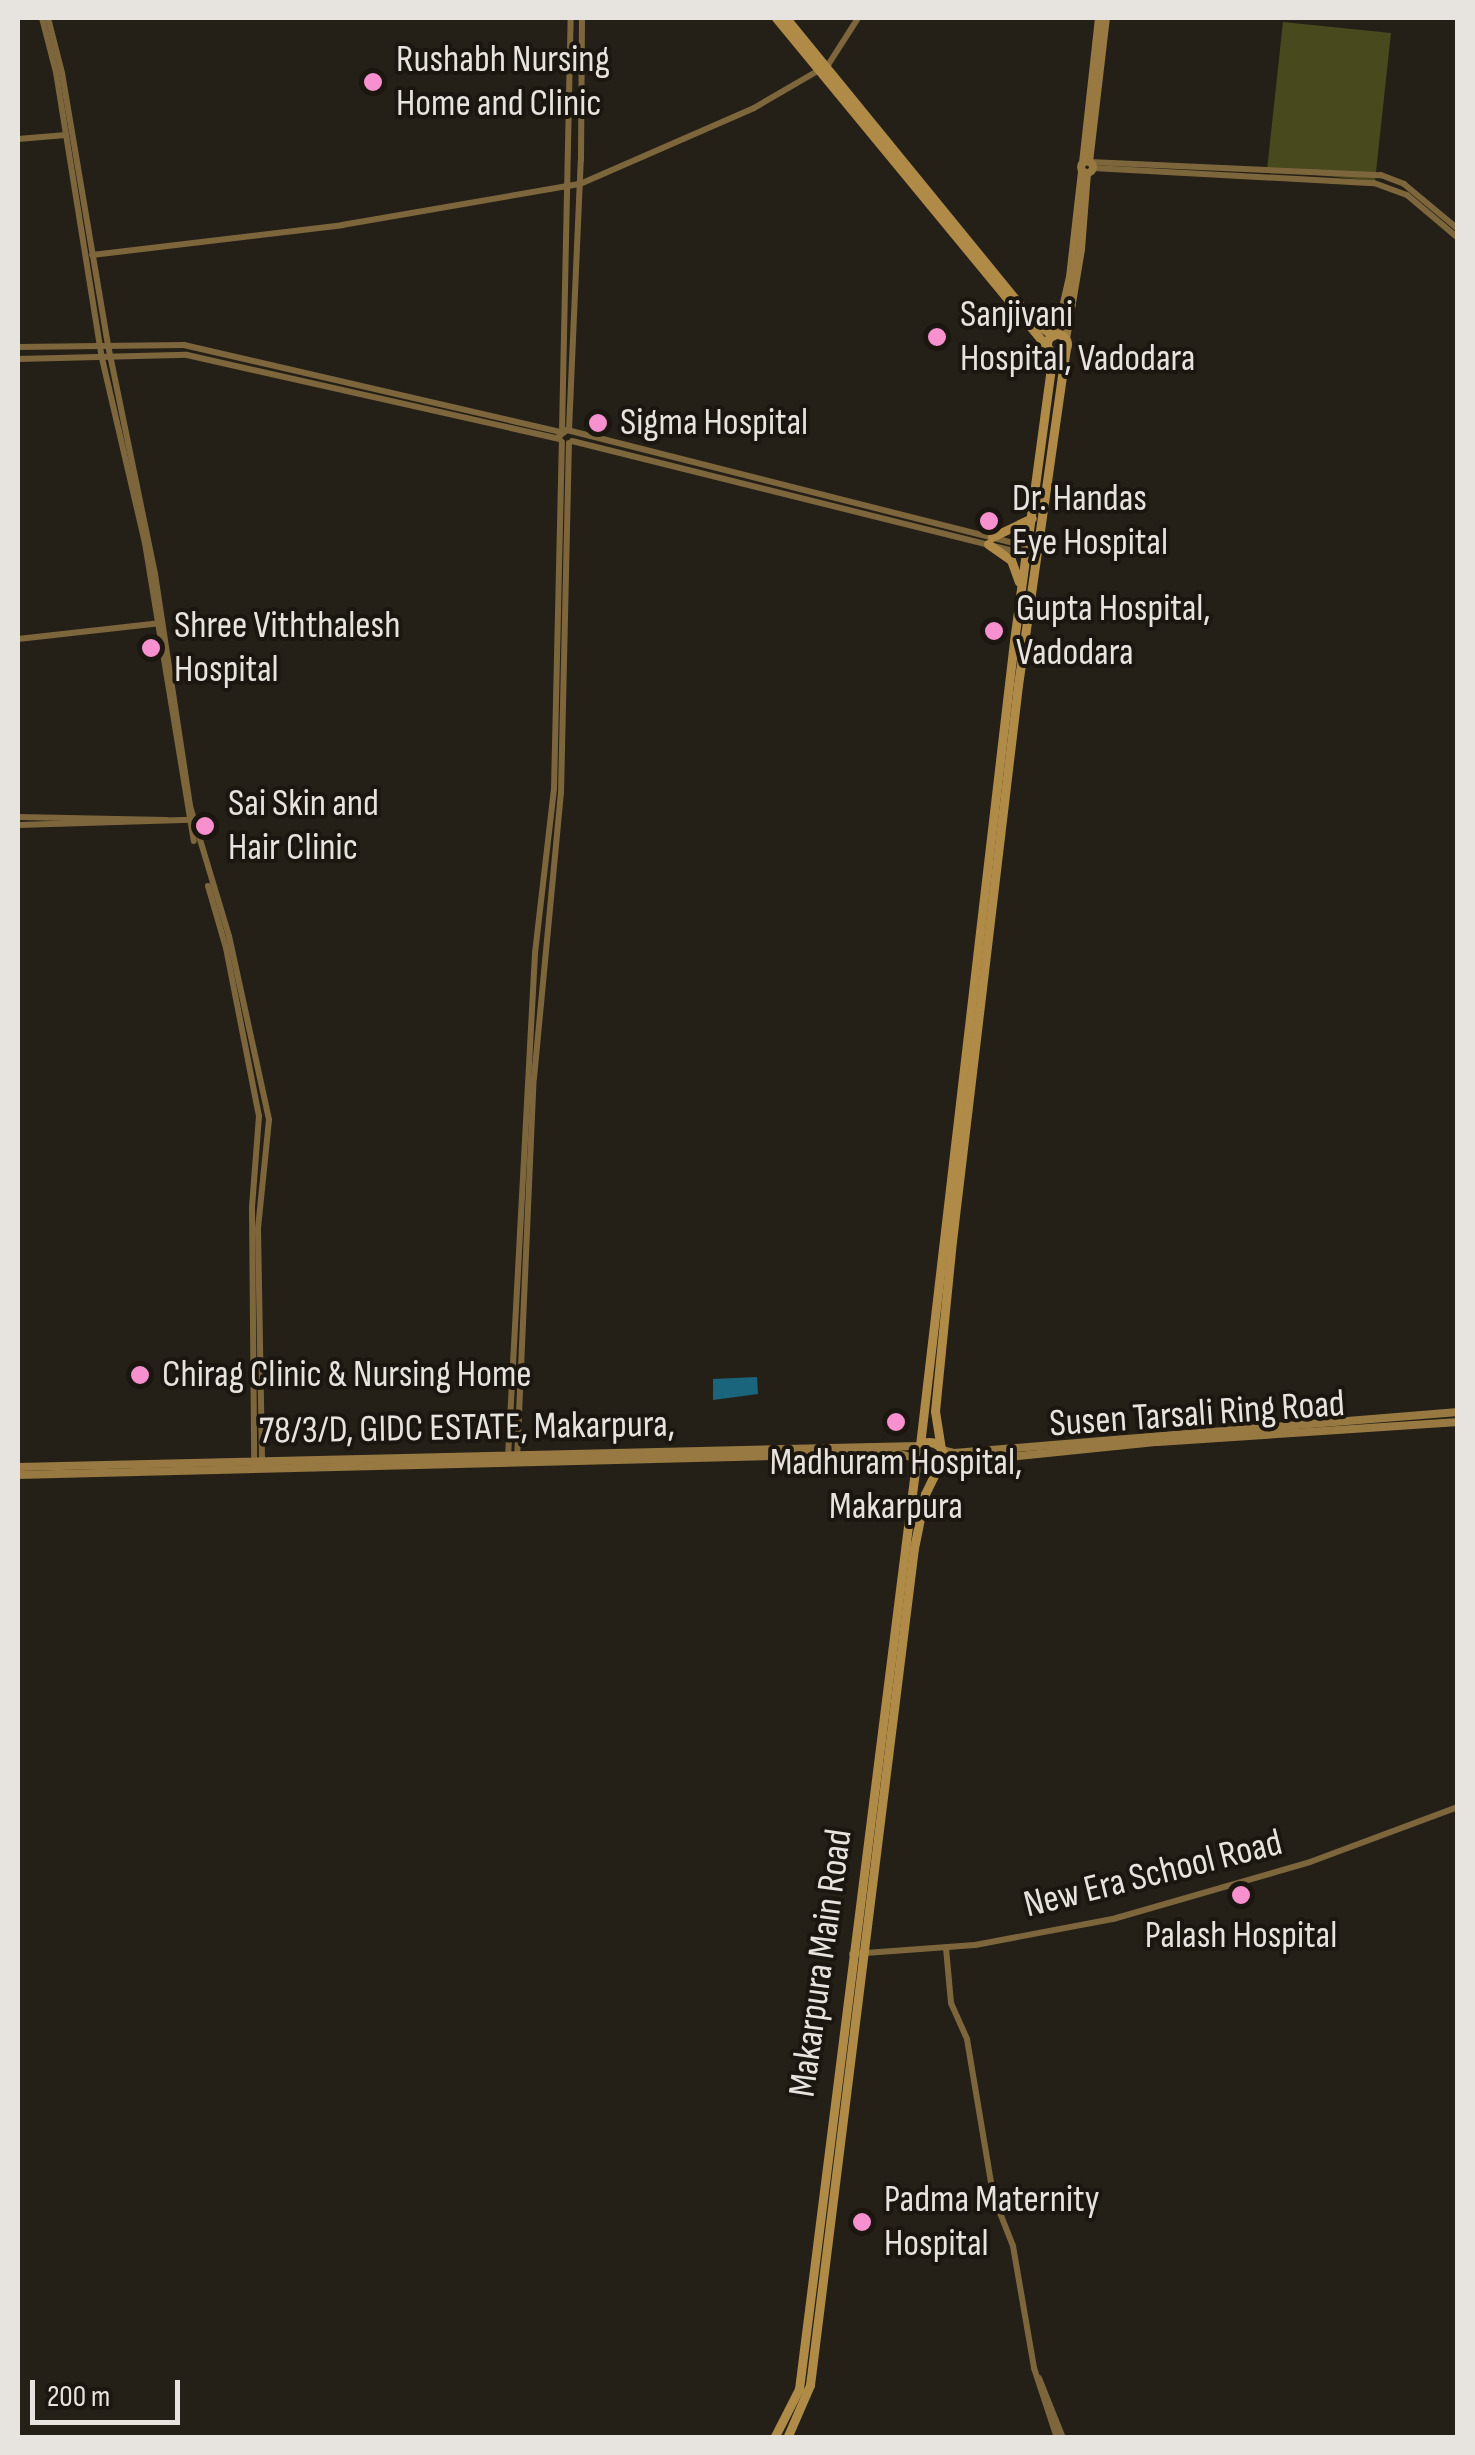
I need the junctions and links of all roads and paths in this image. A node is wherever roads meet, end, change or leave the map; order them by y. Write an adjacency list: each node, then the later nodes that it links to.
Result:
1 (45, 18): 9 (street)
2 (570, 18): 13 (street)
3 (582, 18): 12 (street)
4 (776, 18): 8 (highway)
5 (786, 18): 8 (highway)
6 (858, 18): 8 (street)
7 (1102, 18): 11 (main road)
8 (823, 68): 12 (street); 17 (highway); 20 (highway)
9 (69, 135): 10 (street); 16 (street); 18 (street)
10 (18, 139)
11 (1087, 167): 14 (street); 15 (street); 17 (main road)
12 (580, 184): 13 (street); 23 (street)
13 (570, 186): 16 (street); 23 (street)
14 (1458, 228)
15 (1458, 238)
16 (92, 254): 18 (street)
17 (1060, 339): 20 (highway); 20 (highway); 26 (highway)
18 (104, 345): 19 (street); 21 (street); 23 (street)
19 (18, 346)
20 (1051, 351): 24 (highway)
21 (106, 354): 22 (street); 23 (street); 28 (street)
22 (18, 359)
23 (566, 436): 25 (street); 38 (street)
24 (1032, 518): 25 (highway); 26 (highway)
25 (990, 541): 26 (street); 27 (highway)
26 (1032, 552): 27 (highway); 37 (highway)
27 (1021, 590): 36 (highway)
28 (160, 623): 29 (street); 31 (street)
29 (18, 640)
30 (18, 817): 32 (street)
31 (192, 820): 32 (street); 40 (street)
32 (172, 821): 33 (street)
33 (18, 825)
34 (1458, 1412): 37 (main road, Susen Tarsali Ring Road)
35 (1458, 1422): 41 (main road, Susen Tarsali Ring Road)
36 (919, 1446): 37 (highway); 38 (main road, 78/3/D, GIDC ESTATE, Makarpura,); 39 (highway)
37 (941, 1450): 41 (highway)
38 (512, 1458): 39 (main road, 78/3/D, GIDC ESTATE, Makarpura,); 40 (main road, 78/3/D, GIDC ESTATE, Makarpura,)
39 (916, 1460): 41 (highway); 43 (highway)
40 (258, 1465): 42 (main road, 78/3/D, GIDC ESTATE, Makarpura,)
41 (940, 1465): 43 (highway)
42 (18, 1471)
43 (920, 1493): 46 (highway, Makarpura Main Road)
44 (1458, 1807): 45 (street, New Era School Road)
45 (946, 1948): 46 (street, New Era School Road); 50 (street)
46 (857, 1954): 47 (highway, Makarpura Main Road)
47 (798, 2405): 48 (highway, Makarpura Main Road); 49 (highway, Makarpura Main Road)
48 (790, 2434)
49 (774, 2438)
50 (1060, 2438)

